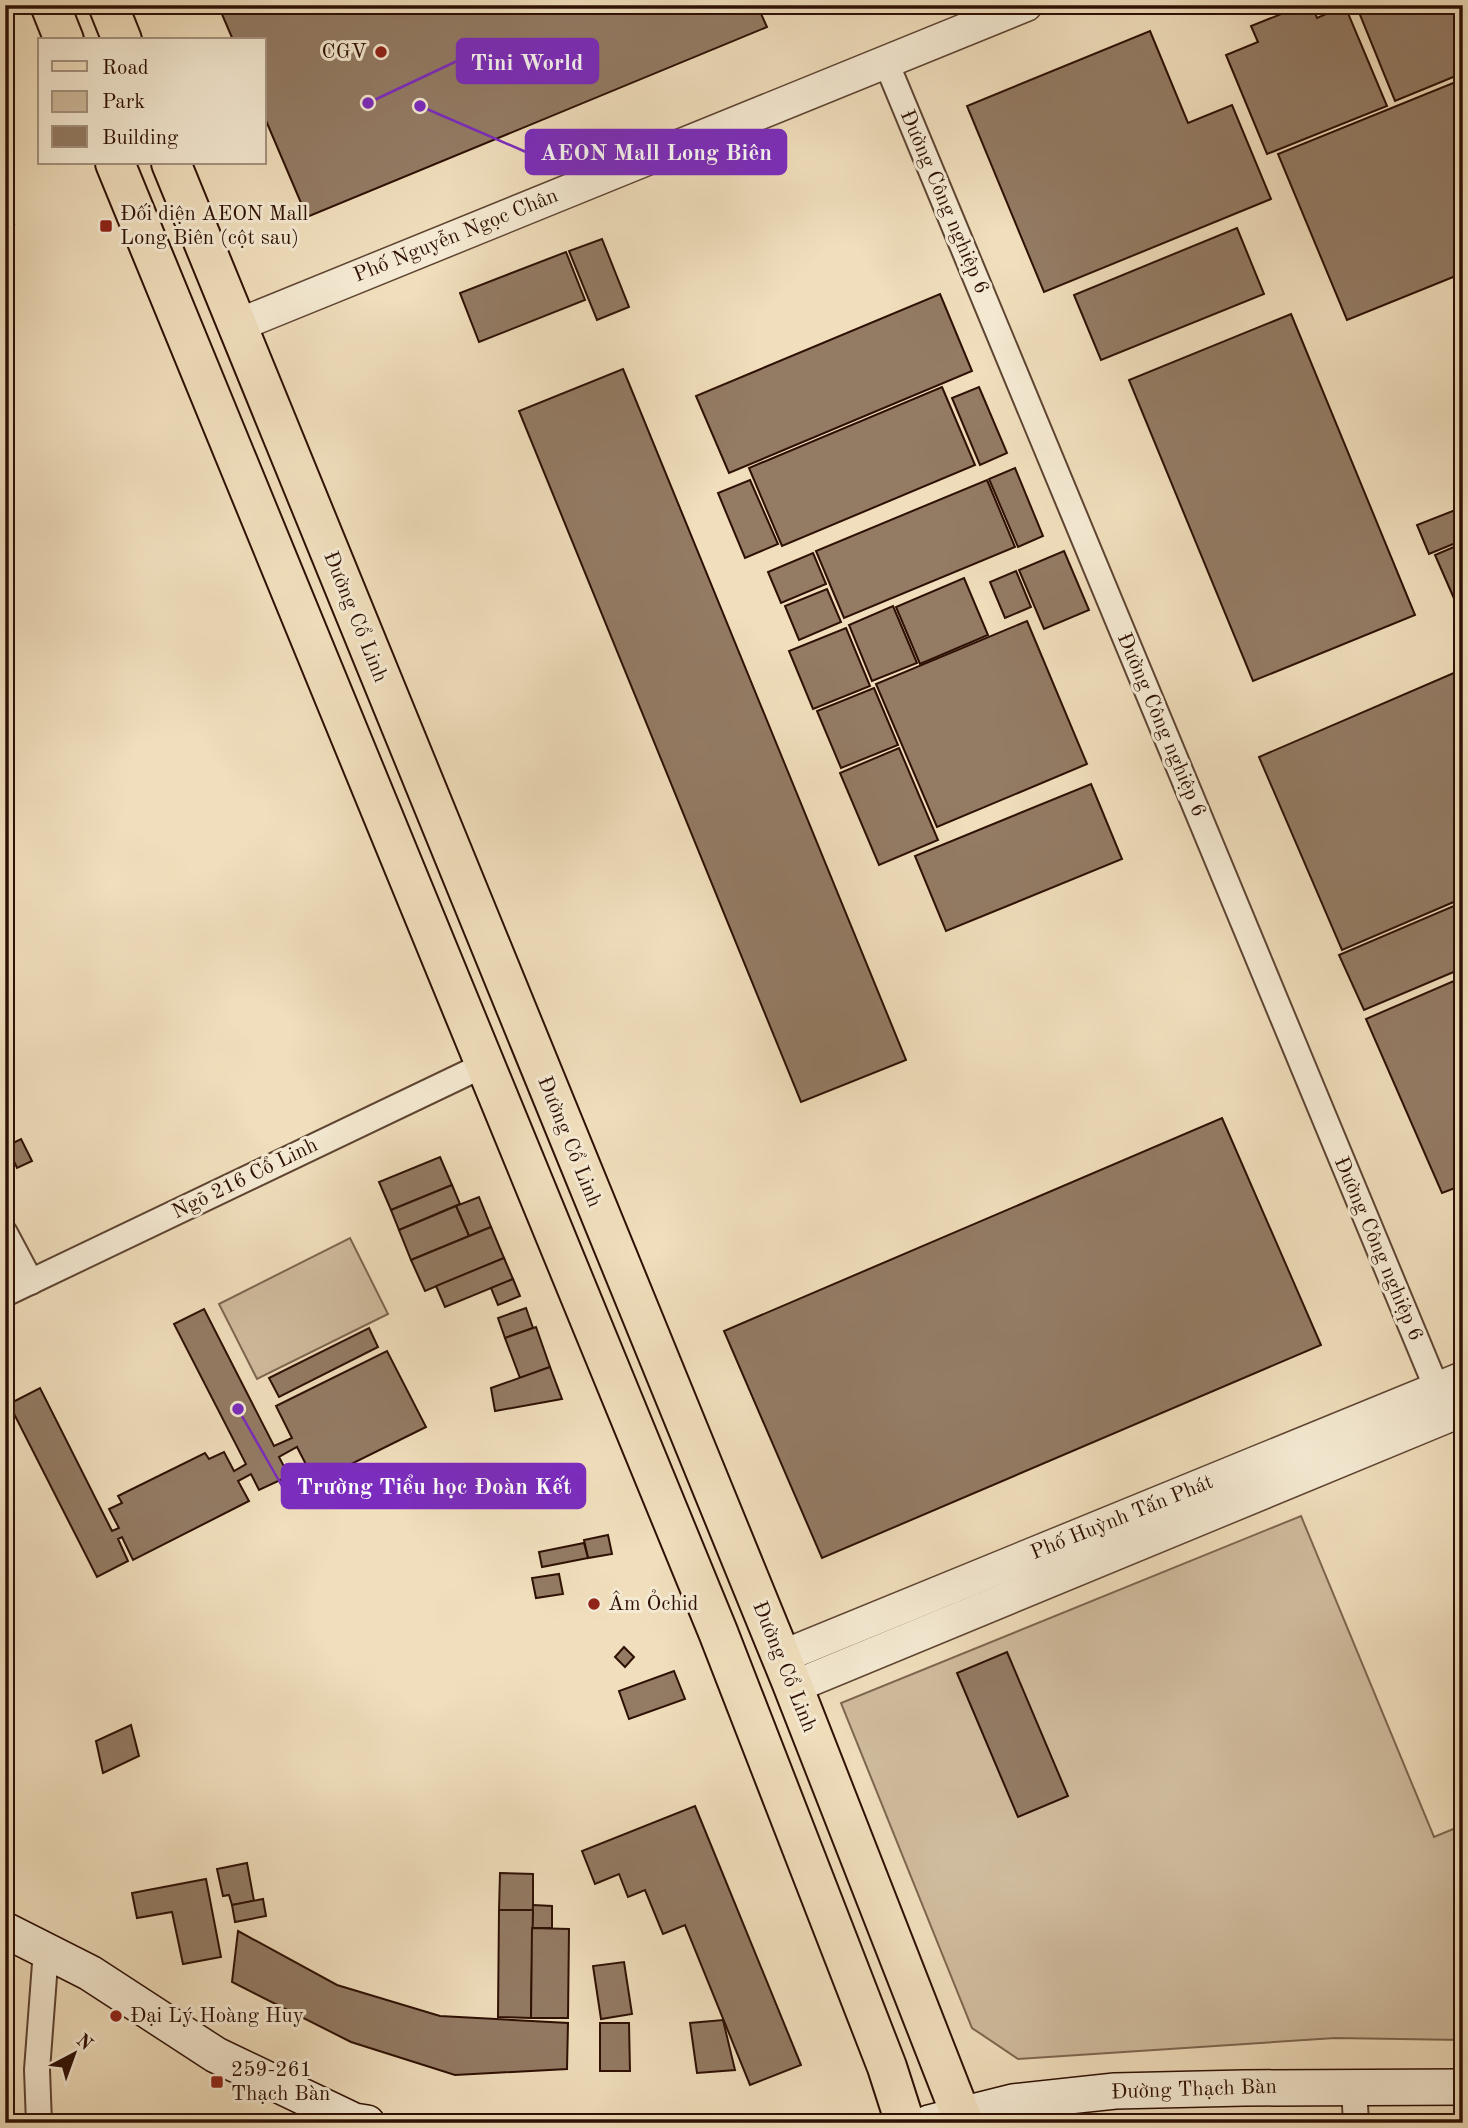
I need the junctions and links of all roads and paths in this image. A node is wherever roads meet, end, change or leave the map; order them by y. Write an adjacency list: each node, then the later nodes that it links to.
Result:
1 (50, 5): 4 (main road)
2 (108, 5): 5 (main road)
3 (1026, 5): 6 (street, Phố Nguyễn Ngọc Chân)
4 (63, 38)
5 (121, 38)
6 (886, 62): 9 (street, Phố Nguyễn Ngọc Chân); 14 (street, Đường Công nghiệp 6)
7 (115, 164): 10 (main road)
8 (171, 164): 9 (main road, Đường Cổ Linh)
9 (236, 326): 15 (main road, Đường Cổ Linh)
10 (484, 1065): 12 (street, Ngõ 216 Cổ Linh); 24 (main road)
11 (5, 1233): 12 (street)
12 (31, 1282): 13 (street, Ngõ 216 Cổ Linh)
13 (5, 1294)
14 (1452, 1398): 15 (street, Phố Huỳnh Tấn Phát)
15 (787, 1672): 21 (main road, Đường Cổ Linh)
16 (5, 1930): 17 (main road)
17 (46, 1951): 20 (main road); 22 (street)
18 (1354, 2087): 19 (main road, Đường Thạch Bàn); 21 (main road, Đường Thạch Bàn); 25 (street)
19 (1463, 2087)
20 (332, 2117): 23 (main road)
21 (951, 2121)
22 (39, 2123)
23 (366, 2123)
24 (905, 2123)
25 (1356, 2123)

